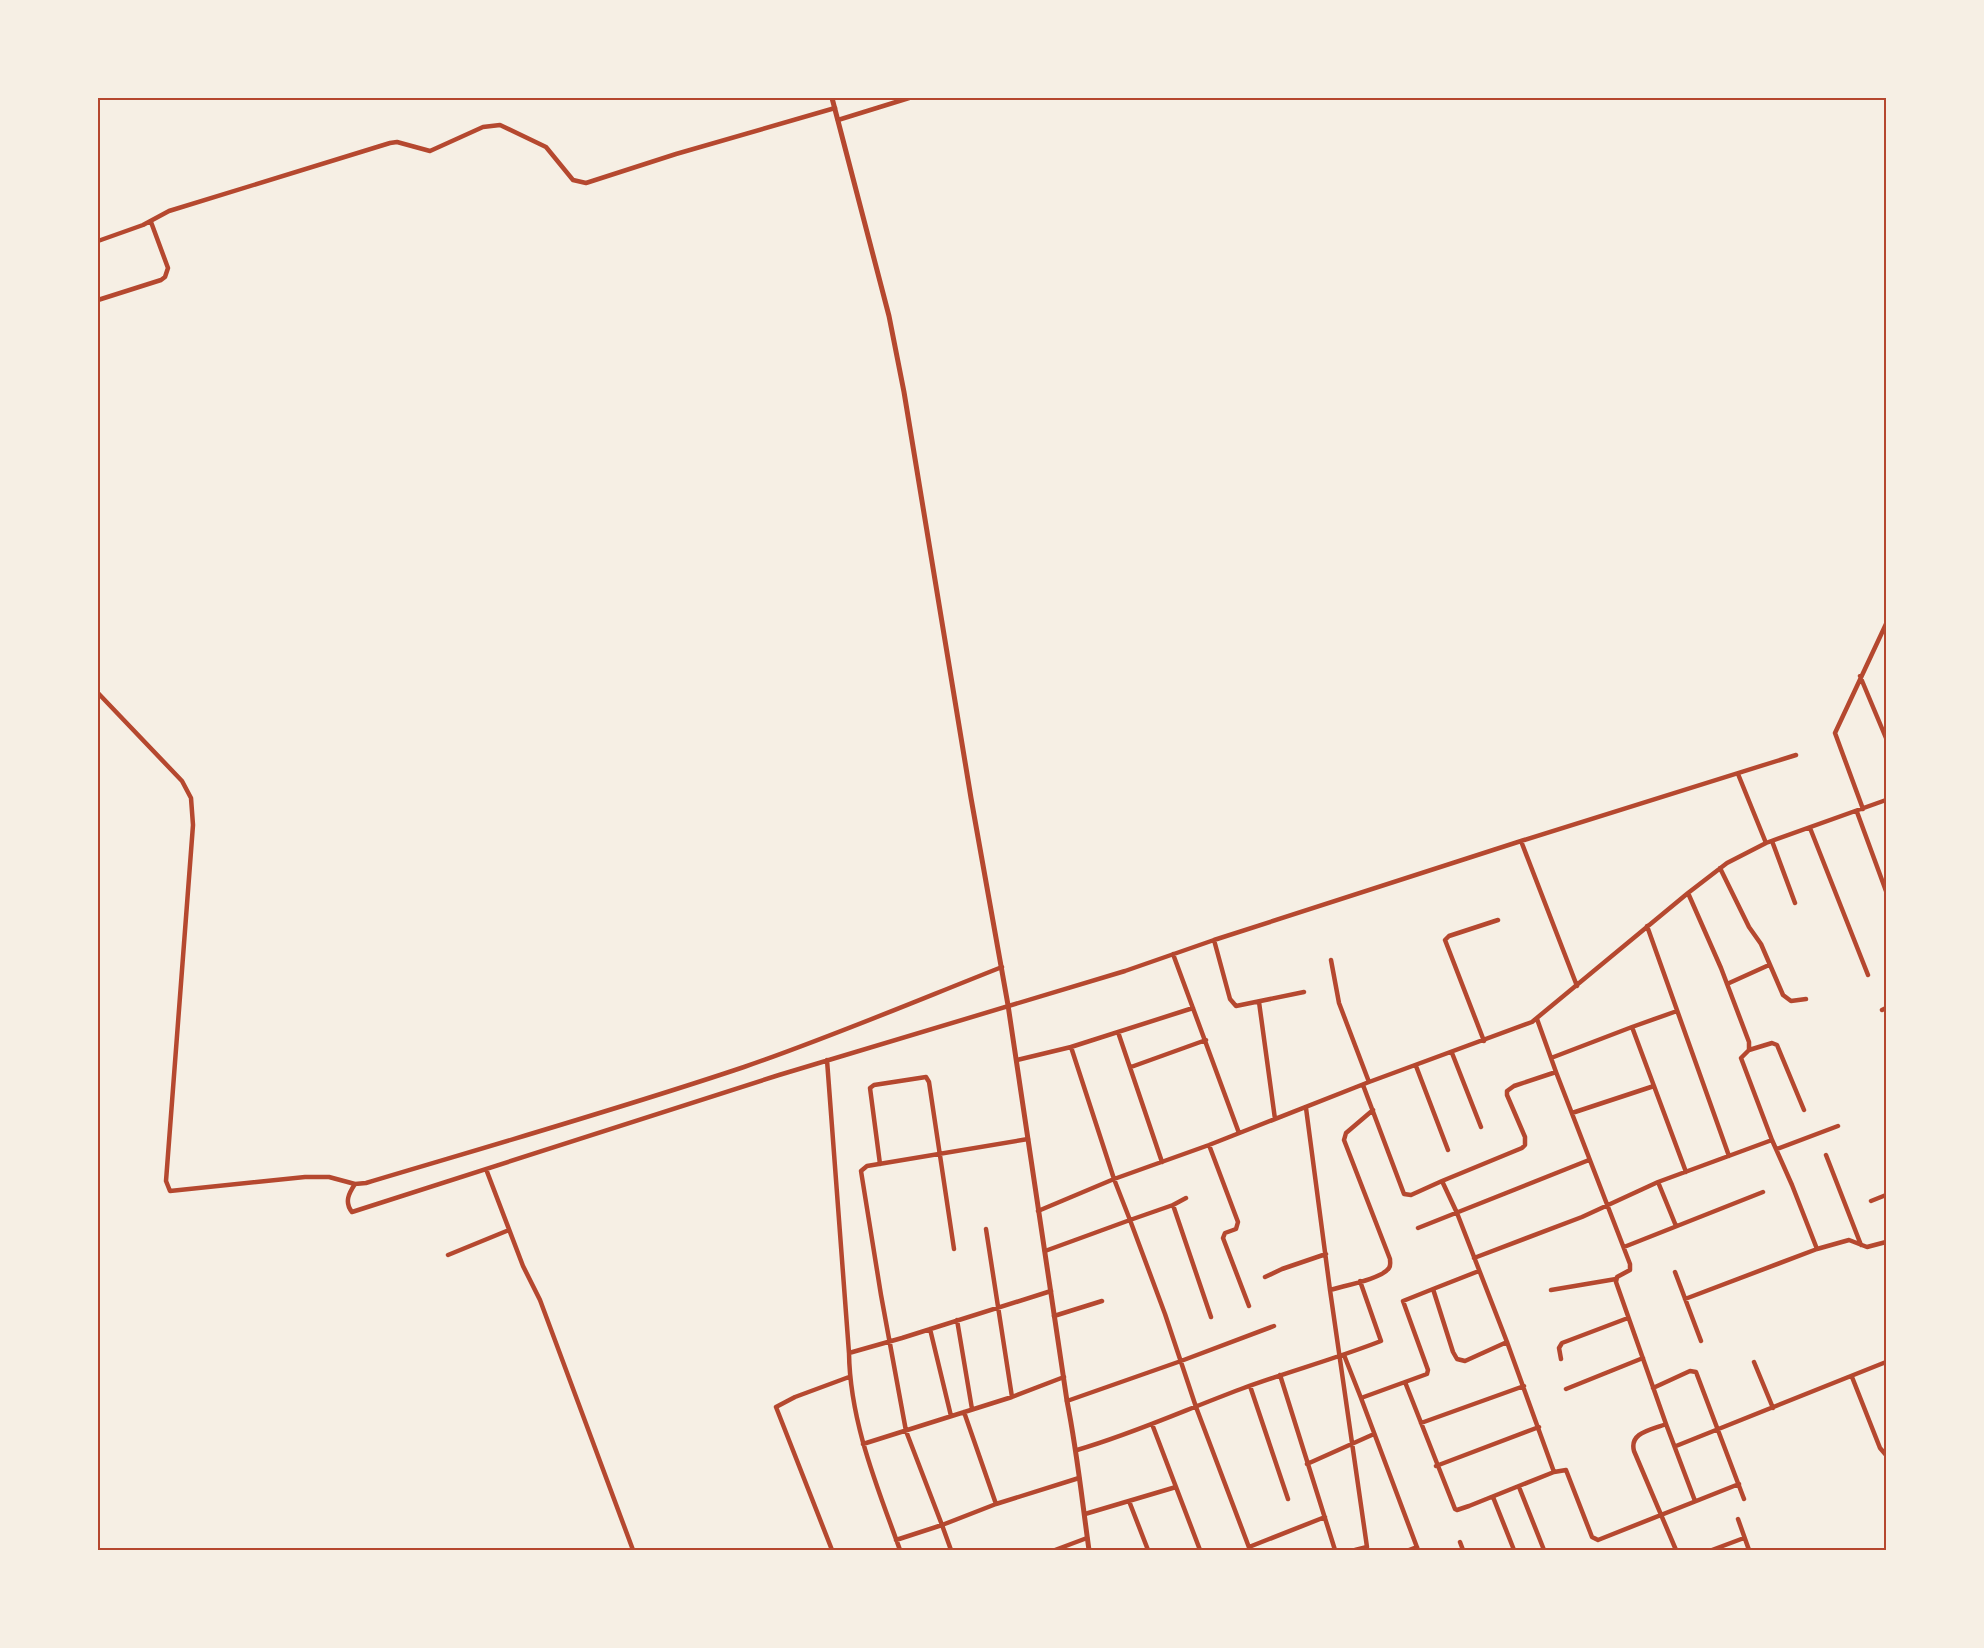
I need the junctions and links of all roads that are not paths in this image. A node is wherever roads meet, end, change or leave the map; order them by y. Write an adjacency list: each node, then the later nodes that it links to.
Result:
1 (832, 98): 5 (street)
2 (888, 98): 4 (street)
3 (909, 98): 4 (street)
4 (890, 104): 6 (street)
5 (835, 108): 6 (street); 7 (street)
6 (838, 120): 32 (street)
7 (151, 222): 8 (street); 9 (street)
8 (98, 241)
9 (98, 300)
10 (1887, 624): 11 (street)
11 (1860, 676): 13 (street); 17 (street)
12 (98, 693): 83 (street)
13 (1887, 738)
14 (1796, 756): 15 (street)
15 (1738, 774): 20 (street); 21 (street)
16 (1887, 800): 17 (street)
17 (1863, 808): 18 (street)
18 (1857, 812): 19 (street); 23 (street)
19 (1810, 828): 21 (street); 33 (street)
20 (1521, 841): 28 (street); 35 (street)
21 (1769, 842): 22 (street); 25 (street)
22 (1720, 868): 24 (street); 31 (street)
23 (1887, 891)
24 (1688, 892): 27 (street); 34 (street)
25 (1795, 903)
26 (1498, 920): 46 (street)
27 (1647, 926): 35 (street); 41 (street)
28 (1214, 940): 29 (street); 38 (street)
29 (1173, 954): 39 (street); 40 (street)
30 (1331, 960): 56 (street)
31 (1770, 965): 34 (street); 37 (street)
32 (1002, 967): 39 (street); 83 (street)
33 (1868, 975)
34 (1727, 984): 48 (street)
35 (1577, 986): 42 (street)
36 (1304, 992): 38 (street)
37 (1806, 999)
38 (1258, 1002): 63 (street)
39 (1008, 1005): 51 (street); 52 (street)
40 (1193, 1008): 44 (street); 45 (street)
41 (1677, 1011): 43 (street); 74 (street)
42 (1537, 1018): 46 (street); 50 (street)
43 (1632, 1027): 50 (street); 58 (street)
44 (1118, 1032): 47 (street); 54 (street)
45 (1206, 1040): 54 (street); 66 (street)
46 (1484, 1041): 49 (street)
47 (1071, 1047): 52 (street); 80 (street)
48 (1749, 1050): 61 (street); 68 (street)
49 (1452, 1053): 53 (street); 65 (street)
50 (1551, 1058): 55 (street)
51 (827, 1060): 78 (street); 128 (street)
52 (1017, 1060): 67 (street)
53 (1416, 1066): 56 (street); 71 (street)
54 (1131, 1067): 76 (street)
55 (1556, 1072): 62 (street); 81 (street)
56 (1369, 1082): 57 (street)
57 (1363, 1085): 59 (street); 60 (street)
58 (1654, 1086): 62 (street); 79 (street)
59 (1306, 1108): 63 (street); 103 (street)
60 (1373, 1110): 81 (street); 110 (street)
61 (1804, 1110)
62 (1572, 1113): 75 (street)
63 (1275, 1119): 66 (street)
64 (1838, 1126): 70 (street)
65 (1481, 1127)
66 (1239, 1133): 69 (street)
67 (1028, 1139): 72 (street); 90 (street)
68 (1772, 1140): 70 (street); 74 (street)
69 (1209, 1145): 76 (street); 117 (street)
70 (1777, 1149): 100 (street)
71 (1448, 1150)
72 (939, 1154): 77 (street); 77 (street); 101 (street)
73 (1826, 1155): 98 (street)
74 (1729, 1156): 79 (street)
75 (1589, 1160): 89 (street); 91 (street)
76 (1162, 1162): 80 (street)
77 (880, 1164): 125 (street)
78 (486, 1169): 83 (street); 96 (street)
79 (1686, 1172): 82 (street)
80 (1114, 1179): 90 (street); 92 (street)
81 (1442, 1181): 91 (street)
82 (1658, 1182): 89 (street); 93 (street)
83 (355, 1184)
84 (1763, 1192): 93 (street)
85 (1887, 1195): 87 (street)
86 (1185, 1198): 88 (street)
87 (1871, 1201)
88 (1173, 1205): 92 (street); 120 (street)
89 (1607, 1206): 99 (street); 105 (street)
90 (1038, 1211): 102 (street)
91 (1457, 1213): 94 (street); 105 (street)
92 (1130, 1220): 102 (street); 132 (street)
93 (1676, 1226): 99 (street)
94 (1418, 1228)
95 (986, 1229): 118 (street)
96 (509, 1230): 104 (street); 189 (street)
97 (1887, 1242): 98 (street)
98 (1861, 1245): 100 (street)
99 (1624, 1247): 109 (street)
100 (1817, 1248): 115 (street)
101 (954, 1249)
102 (1045, 1251): 114 (street)
103 (1326, 1254): 108 (street); 112 (street)
104 (448, 1255)
105 (1474, 1258): 106 (street)
106 (1479, 1271): 111 (street); 127 (street)
107 (1675, 1272): 115 (street)
108 (1264, 1277)
109 (1616, 1279): 113 (street); 121 (street)
110 (1360, 1281): 112 (street); 129 (street)
111 (1433, 1289): 127 (street); 139 (street)
112 (1330, 1290): 129 (street)
113 (1551, 1290)
114 (1051, 1291): 118 (street); 119 (street)
115 (1685, 1299): 126 (street)
116 (1102, 1301): 119 (street)
117 (1249, 1306)
118 (999, 1307): 122 (street); 144 (street)
119 (1054, 1316): 137 (street)
120 (1211, 1317)
121 (1628, 1318): 130 (street); 131 (street)
122 (957, 1320): 124 (street); 149 (street)
123 (1274, 1326): 132 (street)
124 (930, 1329): 125 (street); 151 (street)
125 (890, 1341): 128 (street); 157 (street)
126 (1701, 1341)
127 (1507, 1342): 141 (street)
128 (849, 1353): 136 (street)
129 (1342, 1356): 135 (street); 145 (street); 159 (street)
130 (1643, 1358): 142 (street); 143 (street)
131 (1561, 1359)
132 (1181, 1361): 146 (street); 147 (street)
133 (1754, 1362): 148 (street)
134 (1887, 1362): 138 (street)
135 (1280, 1375): 140 (street); 164 (street)
136 (849, 1377): 160 (street); 190 (street)
137 (1064, 1377): 144 (street); 146 (street)
138 (1852, 1377): 148 (street); 163 (street)
139 (1406, 1382): 145 (street); 152 (street)
140 (1250, 1386): 147 (street); 172 (street)
141 (1524, 1386): 152 (street); 155 (street)
142 (1653, 1388): 154 (street); 156 (street)
143 (1566, 1389)
144 (1012, 1397): 149 (street)
145 (1361, 1398): 158 (street)
146 (1067, 1401): 162 (street)
147 (1196, 1407): 153 (street); 186 (street)
148 (1773, 1408): 156 (street)
149 (972, 1409): 150 (street)
150 (964, 1412): 151 (street); 176 (street)
151 (951, 1416): 157 (street)
152 (1421, 1423): 165 (street)
153 (1152, 1424): 162 (street); 170 (street)
154 (1666, 1424): 161 (street); 178 (street)
155 (1539, 1427): 165 (street); 166 (street)
156 (1717, 1430): 161 (street); 168 (street)
157 (906, 1431): 160 (street); 181 (street)
158 (1374, 1434): 159 (street); 188 (street)
159 (1351, 1443): 164 (street); 187 (street)
160 (863, 1444): 184 (street)
161 (1676, 1446): 175 (street)
162 (1077, 1450): 167 (street)
163 (1887, 1455)
164 (1307, 1464): 179 (street)
165 (1436, 1466): 171 (street)
166 (1554, 1472): 169 (street); 178 (street)
167 (1078, 1478): 176 (street); 177 (street)
168 (1738, 1485): 173 (street); 175 (street)
169 (1519, 1486): 171 (street); 202 (street)
170 (1176, 1487): 174 (street); 196 (street)
171 (1492, 1497): 201 (street)
172 (1288, 1499)
173 (1744, 1499)
174 (1129, 1501): 177 (street); 195 (street)
175 (1695, 1501): 178 (street)
176 (996, 1504): 181 (street)
177 (1085, 1514): 182 (street)
178 (1660, 1515): 203 (street)
179 (1325, 1517): 186 (street); 197 (street)
180 (1738, 1519): 183 (street)
181 (942, 1525): 184 (street); 192 (street)
182 (1088, 1538): 193 (street); 194 (street)
183 (1744, 1538): 204 (street); 205 (street)
184 (896, 1540): 191 (street)
185 (1460, 1542): 200 (street)
186 (1250, 1549)
187 (1368, 1549): 198 (street)
188 (1418, 1549): 199 (street)
189 (633, 1551)
190 (832, 1551)
191 (900, 1551)
192 (951, 1551)
193 (1055, 1551)
194 (1089, 1551)
195 (1148, 1551)
196 (1200, 1551)
197 (1335, 1551)
198 (1355, 1551)
199 (1409, 1551)
200 (1463, 1551)
201 (1514, 1551)
202 (1544, 1551)
203 (1676, 1551)
204 (1712, 1551)
205 (1749, 1551)

